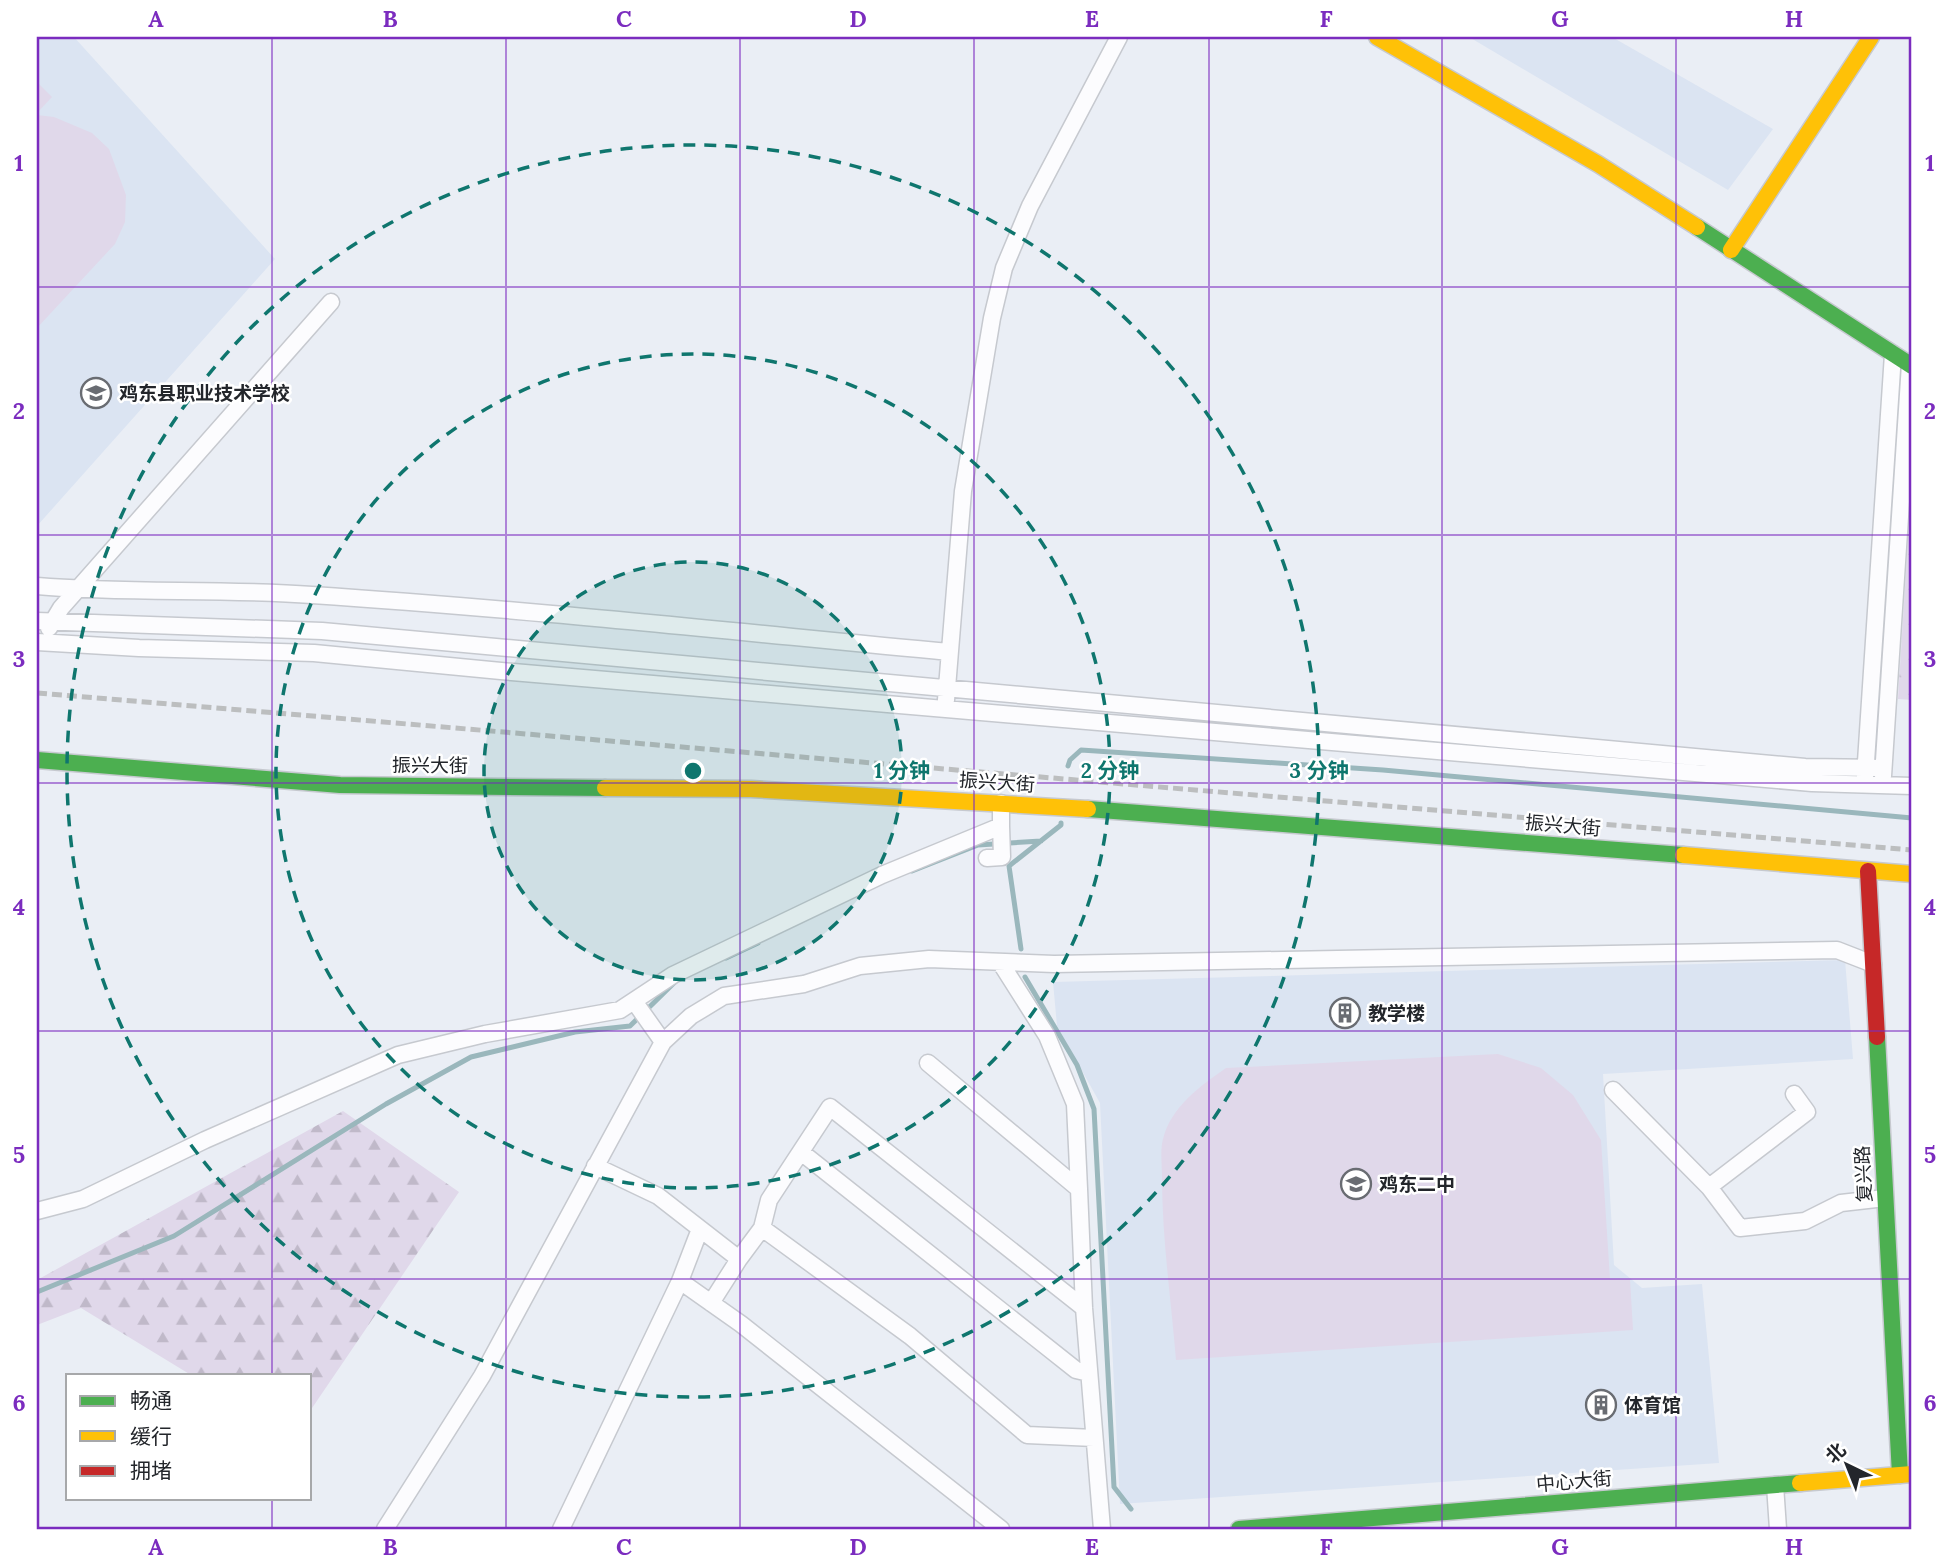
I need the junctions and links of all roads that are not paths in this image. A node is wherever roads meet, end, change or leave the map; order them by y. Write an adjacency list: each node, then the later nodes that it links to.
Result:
1 (1119, 37): 12 (street)
2 (1377, 37): 4 (street)
3 (1871, 37): 4 (street)
4 (1731, 250): 6 (street)
5 (331, 302): 9 (street)
6 (1893, 354): 7 (street); 16 (street)
7 (1911, 365): 15 (street)
8 (37, 586): 9 (street)
9 (77, 590): 10 (street); 12 (street)
10 (44, 622): 11 (street); 15 (street)
11 (40, 642): 13 (street)
12 (949, 652): 13 (street)
13 (946, 709): 16 (street)
14 (37, 760): 19 (street, 振兴大街)
15 (1883, 768): 17 (street)
16 (1865, 785): 17 (street)
17 (1882, 785): 18 (street)
18 (1912, 786)
19 (1002, 803): 20 (street); 22 (street, 振兴大街)
20 (1001, 826): 21 (street); 26 (street)
21 (987, 858)
22 (1868, 871): 23 (street, 振兴大街); 25 (street, 复兴路)
23 (1912, 874)
24 (1000, 962): 25 (street); 27 (street); 34 (street)
25 (1873, 964): 35 (street, 复兴路)
26 (634, 1001): 27 (street); 36 (street)
27 (663, 1042): 32 (street)
28 (928, 1063): 34 (street)
29 (1613, 1090): 33 (street)
30 (1794, 1094): 33 (street)
31 (801, 1152): 37 (street); 42 (street); 43 (street)
32 (596, 1166): 38 (street); 47 (street)
33 (1709, 1187): 35 (street)
34 (1079, 1189): 42 (street)
35 (1885, 1198): 45 (street, 复兴路)
36 (37, 1211)
37 (762, 1228): 39 (street); 44 (street)
38 (700, 1229): 39 (street); 40 (street)
39 (739, 1259): 41 (street)
40 (680, 1281): 41 (street); 48 (street)
41 (710, 1303): 49 (street)
42 (1084, 1308): 43 (street)
43 (1089, 1373): 44 (street)
44 (1094, 1438): 50 (street)
45 (1906, 1475): 46 (street, 中心大街)
46 (1775, 1485): 51 (street, 中心大街); 52 (street)
47 (385, 1529)
48 (561, 1529)
49 (1001, 1529)
50 (1102, 1529)
51 (1240, 1529)
52 (1778, 1529)

